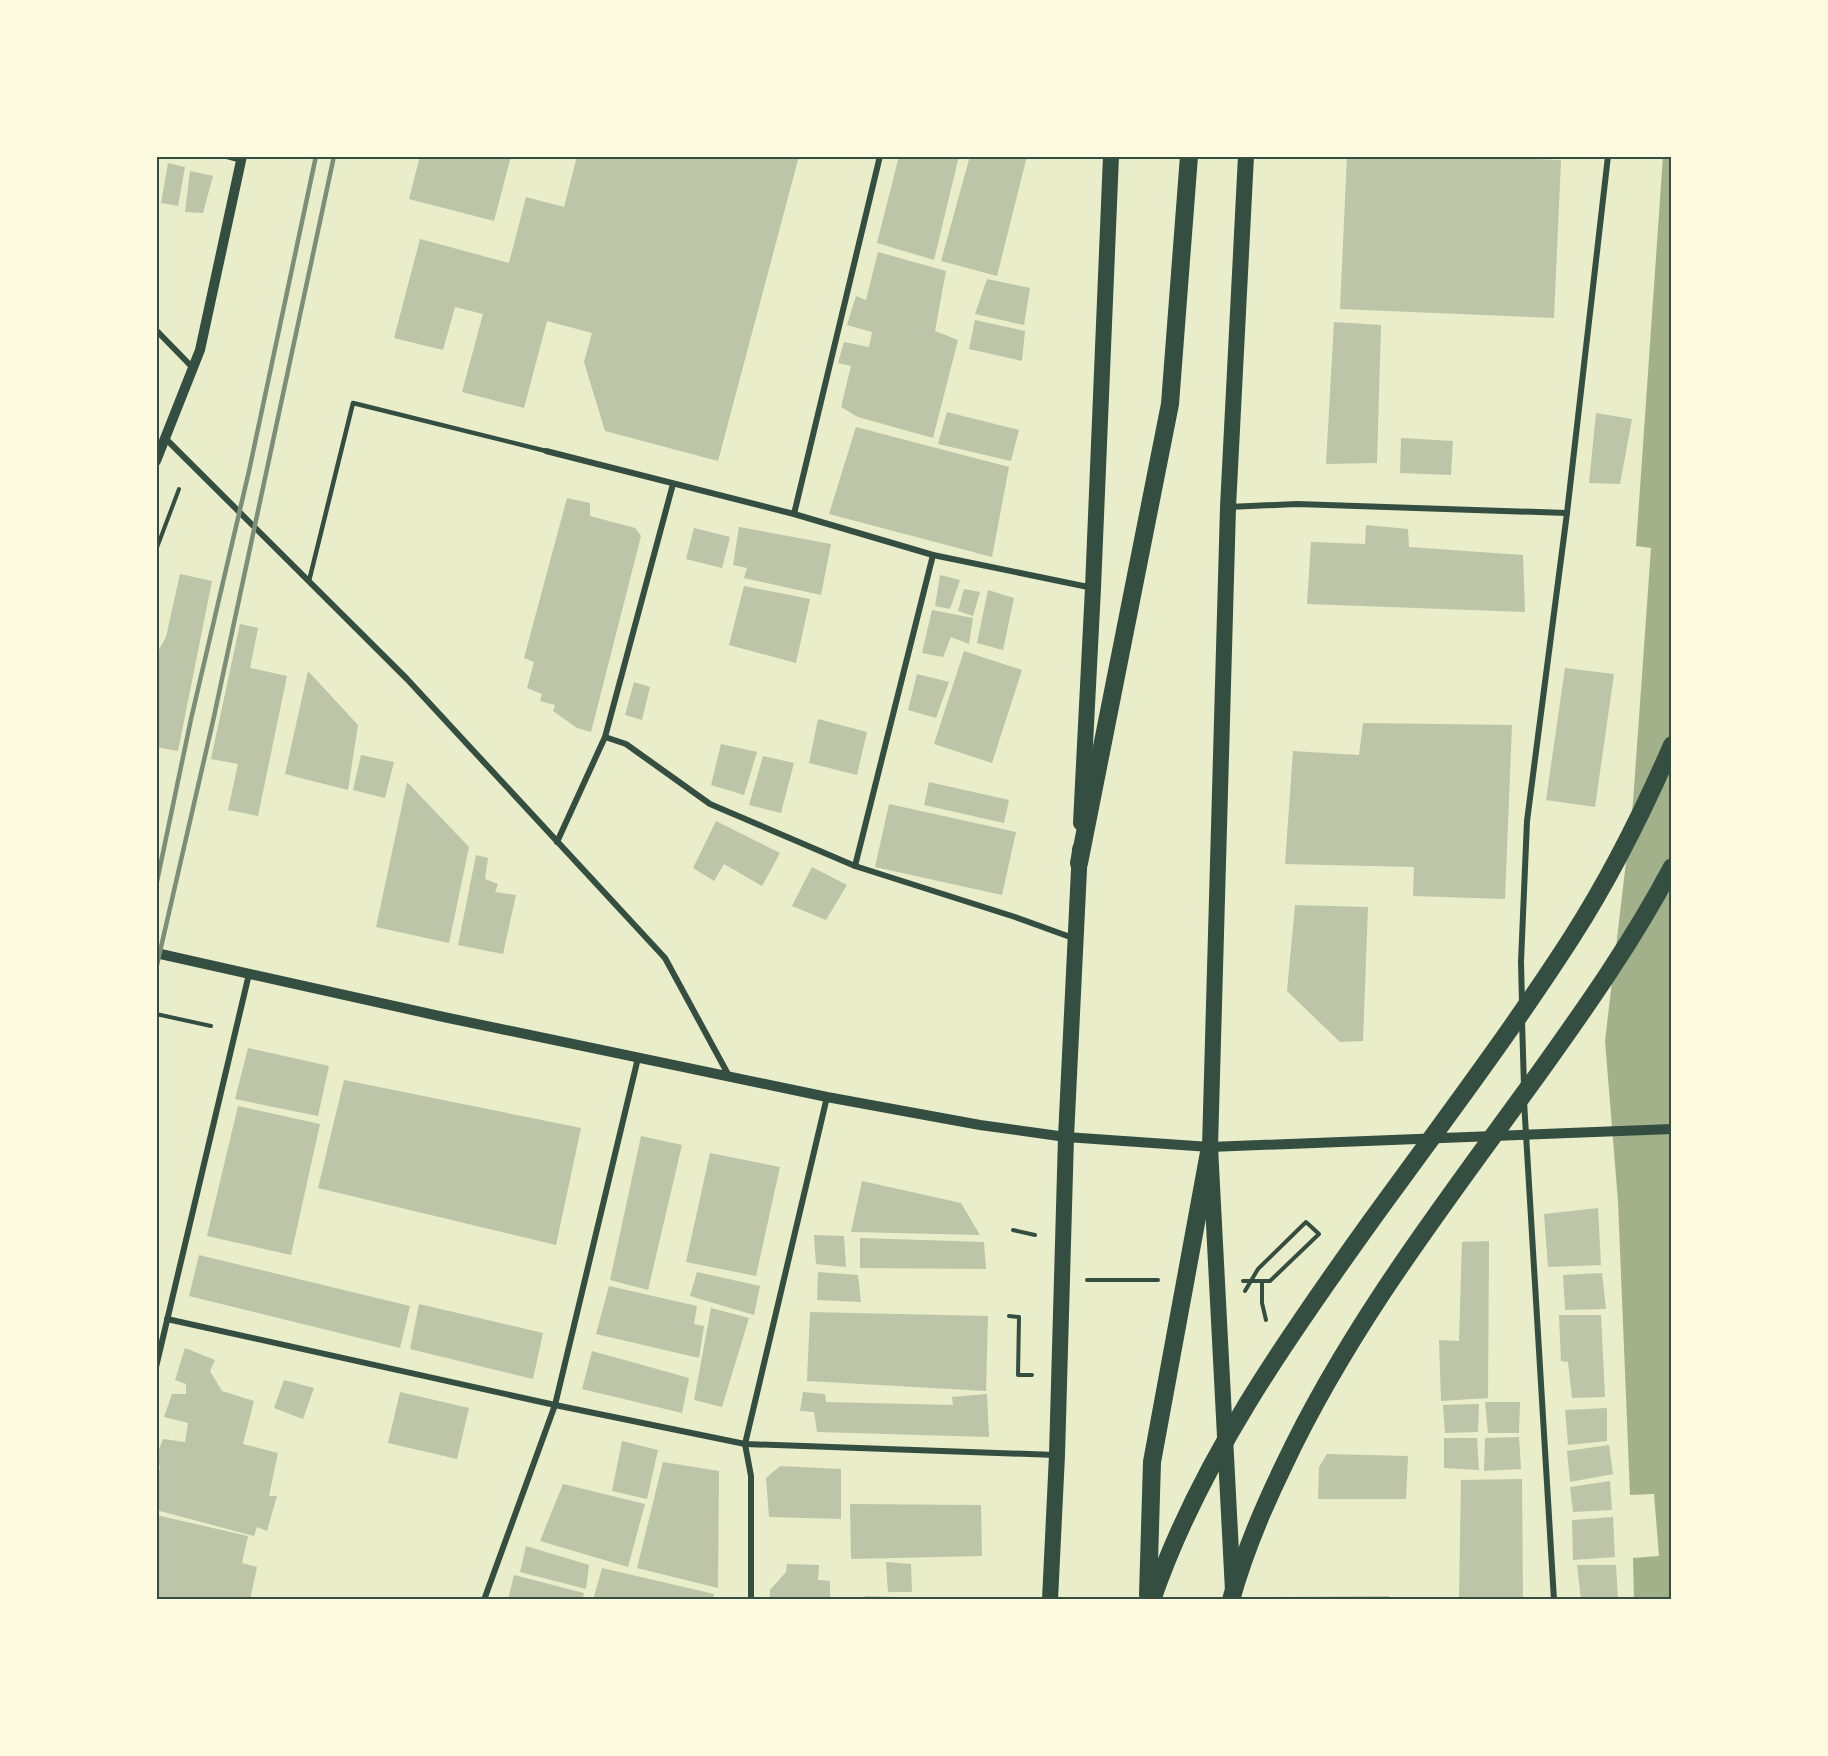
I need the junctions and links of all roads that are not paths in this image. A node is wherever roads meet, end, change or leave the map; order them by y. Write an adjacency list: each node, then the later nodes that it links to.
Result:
1 (227, 156): 7 (street)
2 (880, 156): 16 (street)
3 (1111, 156): 19 (highway)
4 (1189, 156): 23 (highway)
5 (1246, 156): 14 (highway)
6 (1608, 156): 15 (street)
7 (242, 158): 9 (street)
8 (156, 330): 9 (street)
9 (193, 368): 10 (street)
10 (165, 438): 12 (street); 18 (street)
11 (546, 451): 13 (street); 18 (lane)
12 (156, 461)
13 (673, 484): 16 (street); 20 (street)
14 (1228, 507): 15 (street); 35 (highway)
15 (1567, 513): 33 (street)
16 (794, 514): 17 (street)
17 (933, 555): 19 (street); 24 (street)
18 (309, 581): 22 (street)
19 (1093, 588): 23 (highway)
20 (605, 737): 22 (street); 24 (street)
21 (1672, 745): 44 (highway)
22 (557, 842): 30 (street)
23 (1079, 863): 26 (highway)
24 (855, 866): 26 (street)
25 (1672, 867): 45 (highway)
26 (1074, 939): 34 (highway)
27 (156, 953): 28 (street)
28 (249, 974): 29 (street); 36 (street)
29 (638, 1058): 30 (street); 38 (street)
30 (729, 1077): 31 (street)
31 (827, 1097): 34 (street); 39 (street)
32 (1672, 1128): 33 (street)
33 (1525, 1134): 35 (street); 46 (street)
34 (1066, 1137): 35 (street); 40 (highway)
35 (1210, 1147): 44 (highway); 45 (highway)
36 (167, 1319): 37 (street); 38 (street)
37 (156, 1367)
38 (555, 1405): 39 (street); 41 (street)
39 (745, 1444): 40 (street); 42 (street)
40 (1057, 1455): 43 (highway)
41 (484, 1600)
42 (751, 1600)
43 (1050, 1600)
44 (1150, 1600)
45 (1232, 1600)
46 (1554, 1600)

